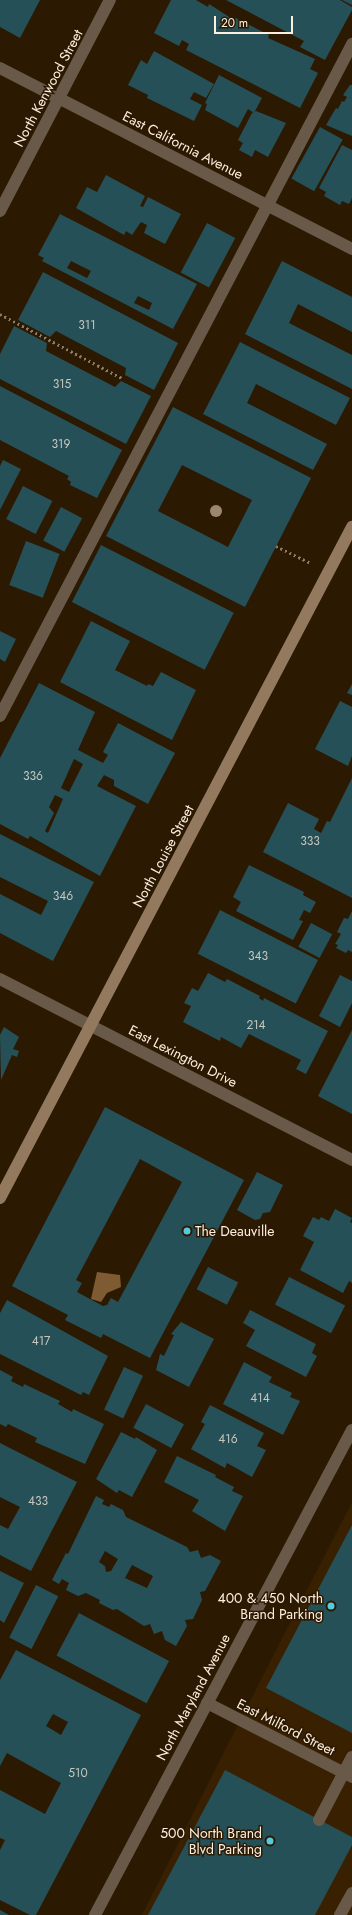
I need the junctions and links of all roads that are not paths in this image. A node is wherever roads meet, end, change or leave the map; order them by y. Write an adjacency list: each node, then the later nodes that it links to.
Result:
1 (110, 0): 4 (street, North Kenwood Street)
2 (352, 44): 5 (street)
3 (0, 68): 4 (street, East California Avenue)
4 (59, 98): 5 (street, East California Avenue); 6 (street, North Kenwood Street)
5 (268, 206): 7 (street, East California Avenue); 9 (street)
6 (0, 211)
7 (352, 249)
8 (352, 527): 11 (street, North Louise Street)
9 (0, 716)
10 (0, 979): 11 (street, East Lexington Drive)
11 (90, 1026): 12 (street, East Lexington Drive); 13 (street, North Louise Street)
12 (352, 1160)
13 (0, 1198)
14 (352, 1430): 15 (street, North Maryland Avenue)
15 (207, 1703): 17 (street, East Milford Street); 20 (street, North Maryland Avenue)
16 (352, 1756): 17 (street)
17 (348, 1775): 18 (street)
18 (319, 1820)
19 (352, 1892): 21 (street)
20 (95, 1915)
21 (340, 1915)

